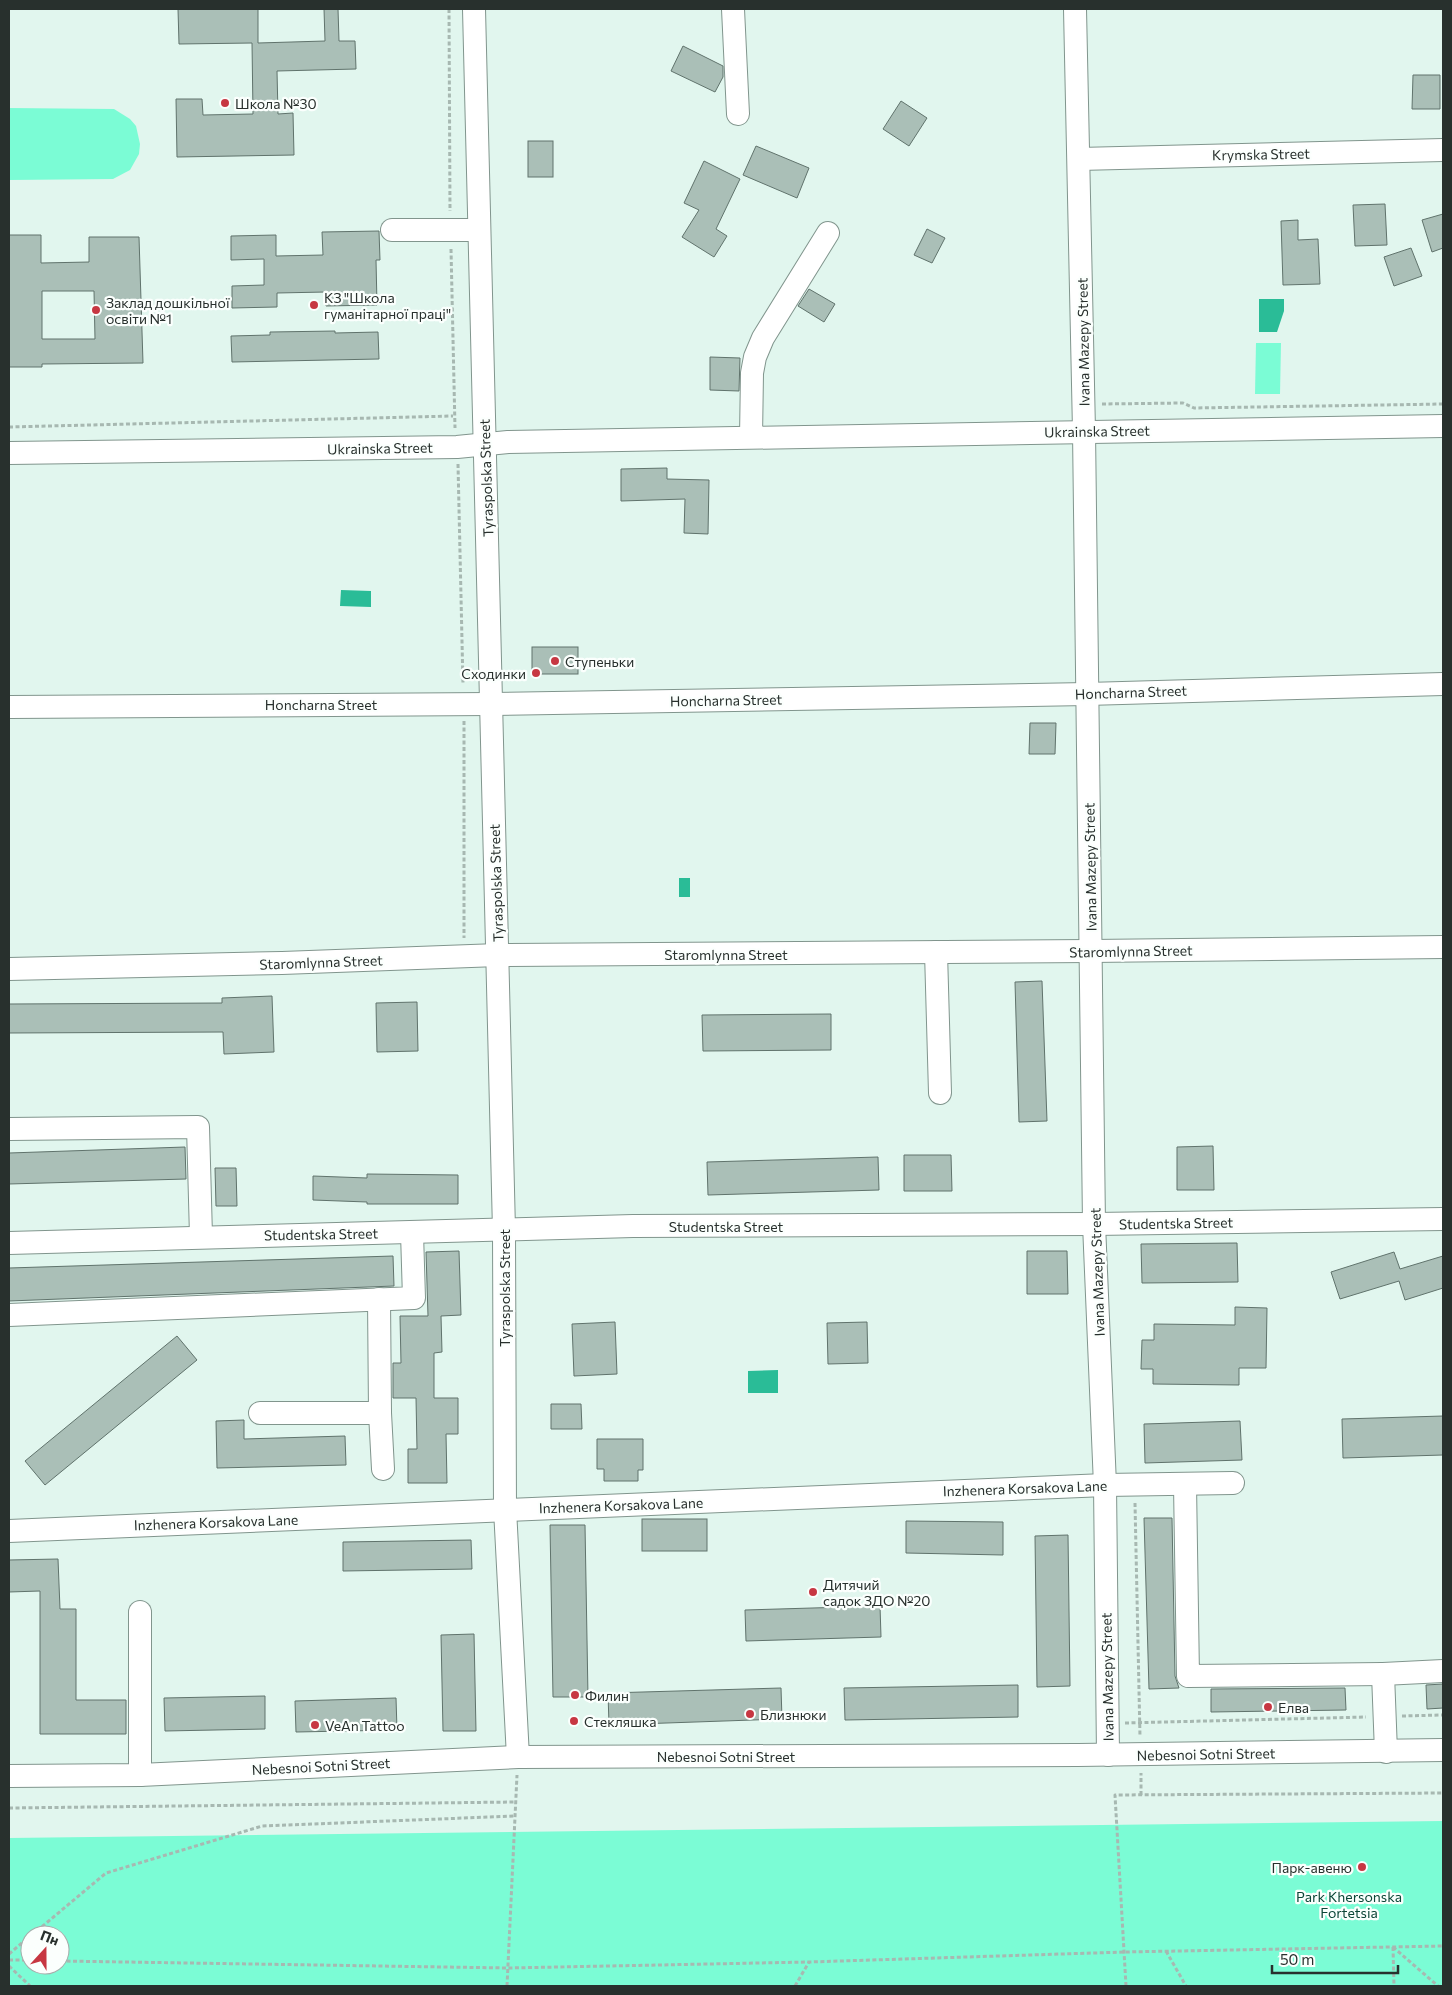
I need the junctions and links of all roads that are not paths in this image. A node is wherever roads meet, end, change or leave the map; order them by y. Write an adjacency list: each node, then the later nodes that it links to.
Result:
1 (474, 9): 8 (street, Tyraspolska Street)
2 (733, 9): 4 (street)
3 (1074, 9): 6 (street, Ivana Mazepy Street)
4 (738, 114)
5 (1443, 150): 6 (street, Krymska Street)
6 (1078, 159): 11 (street, Ivana Mazepy Street)
7 (392, 230): 8 (street)
8 (479, 230): 13 (street, Tyraspolska Street)
9 (828, 233): 12 (street)
10 (1443, 426): 11 (street, Ukrainska Street)
11 (1084, 431): 12 (street, Ukrainska Street); 16 (street, Ivana Mazepy Street)
12 (751, 437): 13 (street, Ukrainska Street)
13 (486, 444): 14 (street, Ukrainska Street); 17 (street, Tyraspolska Street)
14 (9, 453)
15 (1443, 684): 16 (street, Honcharna Street)
16 (1087, 694): 17 (street, Honcharna Street); 21 (street, Ivana Mazepy Street)
17 (491, 704): 18 (street, Honcharna Street); 22 (street, Tyraspolska Street)
18 (9, 707)
19 (1443, 946): 21 (street, Staromlynna Street)
20 (936, 952): 21 (street, Staromlynna Street); 22 (street, Staromlynna Street); 24 (street)
21 (1091, 952): 27 (street, Ivana Mazepy Street)
22 (498, 955): 23 (street, Staromlynna Street); 28 (street, Tyraspolska Street)
23 (9, 969)
24 (940, 1093)
25 (9, 1128): 30 (street)
26 (1443, 1219): 27 (street, Studentska Street)
27 (1094, 1224): 28 (street, Studentska Street); 39 (street, Ivana Mazepy Street)
28 (504, 1230): 29 (street, Studentska Street); 40 (street, Tyraspolska Street)
29 (412, 1233): 30 (street, Studentska Street); 32 (street)
30 (201, 1236): 31 (street, Studentska Street)
31 (9, 1243)
32 (378, 1299): 33 (street); 35 (street)
33 (9, 1315)
34 (260, 1413): 35 (street)
35 (380, 1413): 36 (street)
36 (383, 1469)
37 (1233, 1483): 38 (street, Inzhenera Korsakova Lane)
38 (1185, 1484): 39 (street, Inzhenera Korsakova Lane); 44 (street)
39 (1105, 1485): 40 (street, Inzhenera Korsakova Lane); 47 (street, Ivana Mazepy Street)
40 (505, 1509): 41 (street, Inzhenera Korsakova Lane); 48 (street, Tyraspolska Street)
41 (9, 1531)
42 (140, 1612): 49 (street)
43 (1443, 1671): 44 (street)
44 (1383, 1674): 46 (street)
45 (1443, 1750): 46 (street, Nebesnoi Sotni Street)
46 (1386, 1752): 47 (street, Nebesnoi Sotni Street)
47 (1108, 1755): 48 (street, Nebesnoi Sotni Street)
48 (518, 1757): 49 (street, Nebesnoi Sotni Street)
49 (140, 1774): 50 (street, Nebesnoi Sotni Street)
50 (9, 1776)

